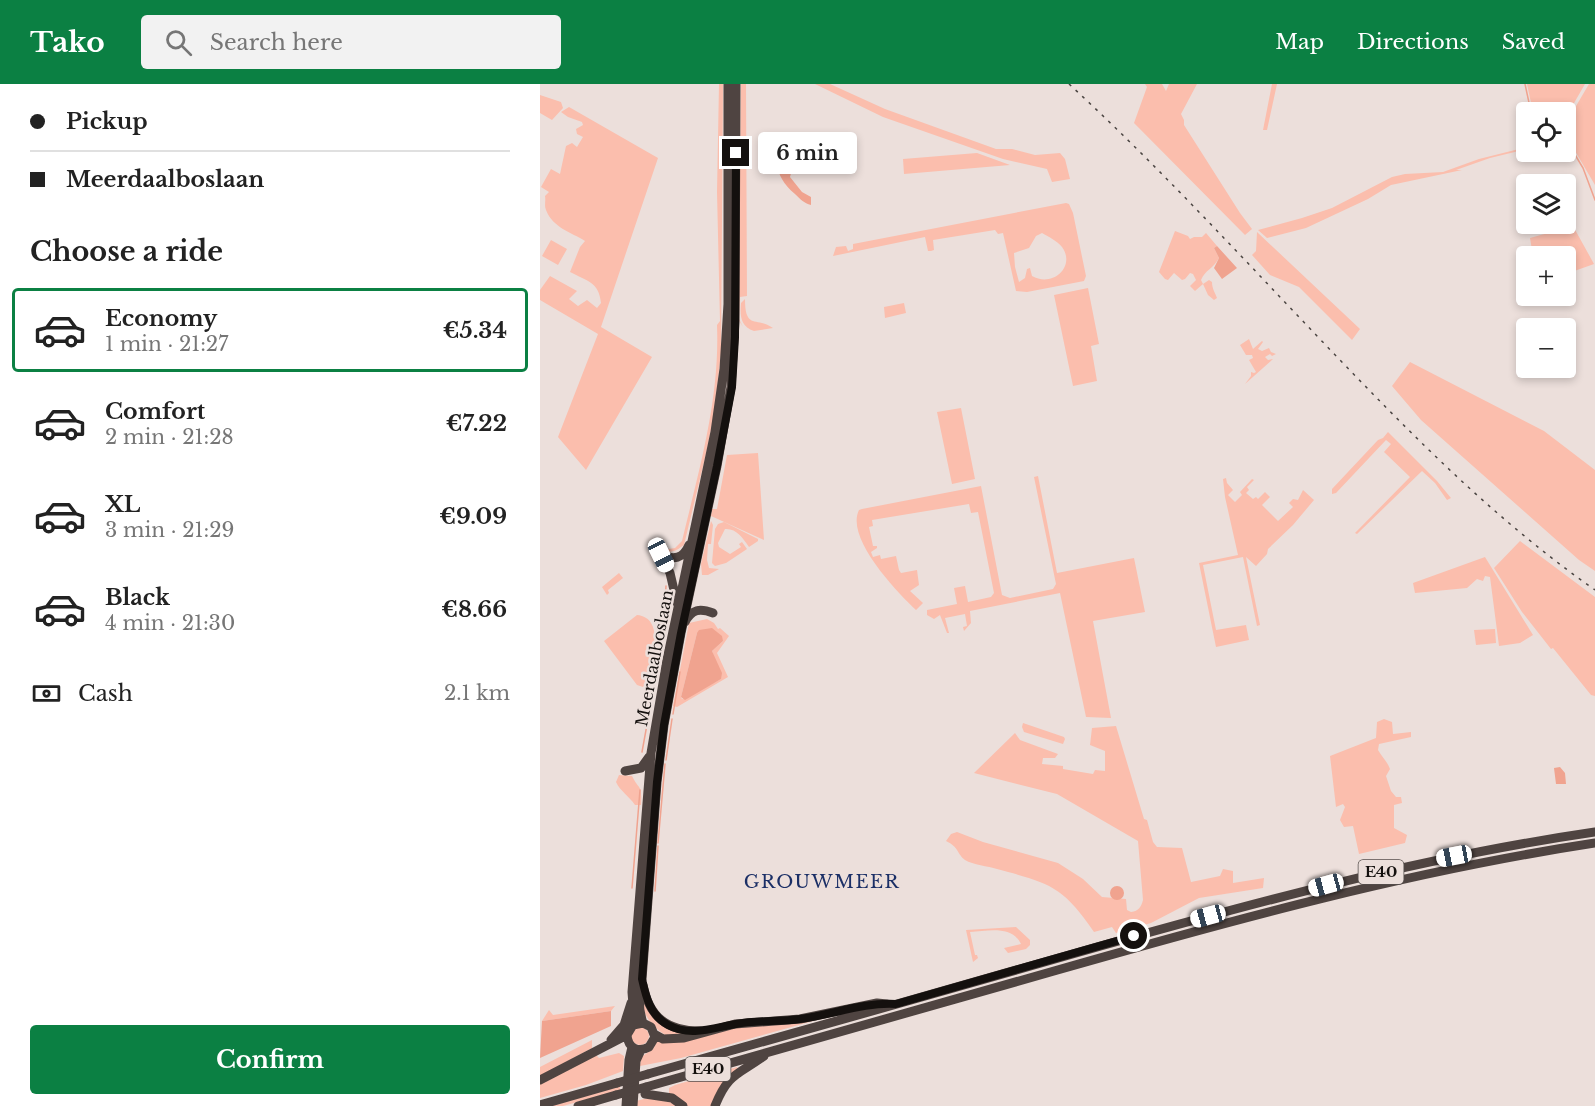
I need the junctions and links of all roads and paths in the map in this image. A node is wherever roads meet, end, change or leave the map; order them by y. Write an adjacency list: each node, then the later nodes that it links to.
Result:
1 (728, 84): 3 (highway, Meerdaalboslaan)
2 (736, 84): 6 (highway, Meerdaalboslaan)
3 (696, 529): 4 (highway, Meerdaalboslaan); 4 (highway)
4 (678, 607): 7 (highway, Meerdaalboslaan)
5 (712, 613): 6 (highway)
6 (681, 633): 8 (highway, Meerdaalboslaan)
7 (645, 769): 8 (highway); 8 (highway, Meerdaalboslaan)
8 (652, 784): 11 (highway, Meerdaalboslaan); 12 (highway, Meerdaalboslaan)
9 (1595, 832): 13 (highway, E40)
10 (1595, 843): 21 (highway, E40)
11 (642, 979): 14 (highway, Meerdaalboslaan); 16 (highway)
12 (632, 992): 15 (highway, Meerdaalboslaan); 19 (highway)
13 (896, 1004): 16 (highway); 24 (highway, E40, bridge)
14 (644, 1023): 15 (highway); 17 (highway)
15 (633, 1025): 18 (highway)
16 (711, 1030): 17 (highway)
17 (654, 1034): 20 (highway)
18 (627, 1035): 19 (highway); 20 (highway)
19 (604, 1047): 22 (highway)
20 (636, 1048): 26 (highway); 27 (highway)
21 (770, 1051): 23 (highway, E40); 29 (highway)
22 (540, 1080)
23 (646, 1090): 25 (highway, E40, bridge); 28 (highway)
24 (540, 1105)
25 (578, 1106)
26 (626, 1106)
27 (633, 1106)
28 (683, 1106)
29 (715, 1106)

